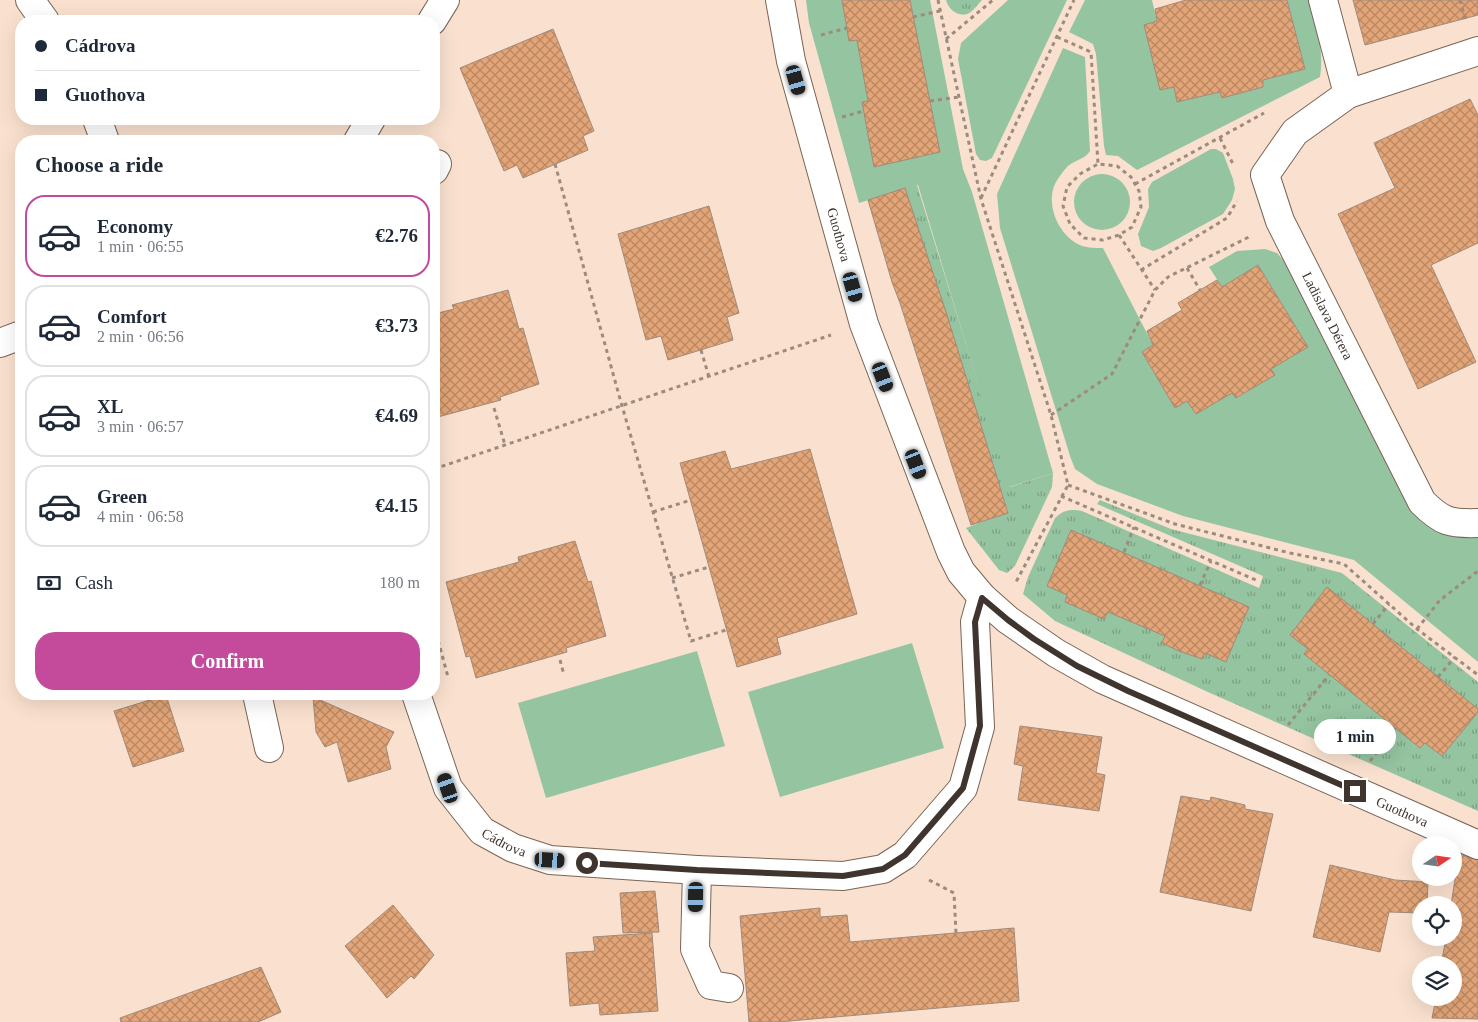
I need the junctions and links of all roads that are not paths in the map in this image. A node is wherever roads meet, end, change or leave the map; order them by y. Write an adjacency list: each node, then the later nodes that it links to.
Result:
1 (30, 0): 5 (street)
2 (445, 0): 6 (street)
3 (780, 0): 12 (street, Guothova)
4 (1323, 0): 8 (street)
5 (41, 15)
6 (436, 15)
7 (1478, 51): 8 (street, Ladislava Dérera)
8 (1348, 94): 11 (street, Ladislava Dérera)
9 (15, 338): 10 (street)
10 (0, 343)
11 (1478, 523)
12 (982, 598): 16 (street, Guothova); 17 (street)
13 (257, 700): 15 (street)
14 (418, 700): 17 (street, Cádrova)
15 (269, 748)
16 (1478, 845)
17 (688, 869): 18 (street)
18 (729, 988)

